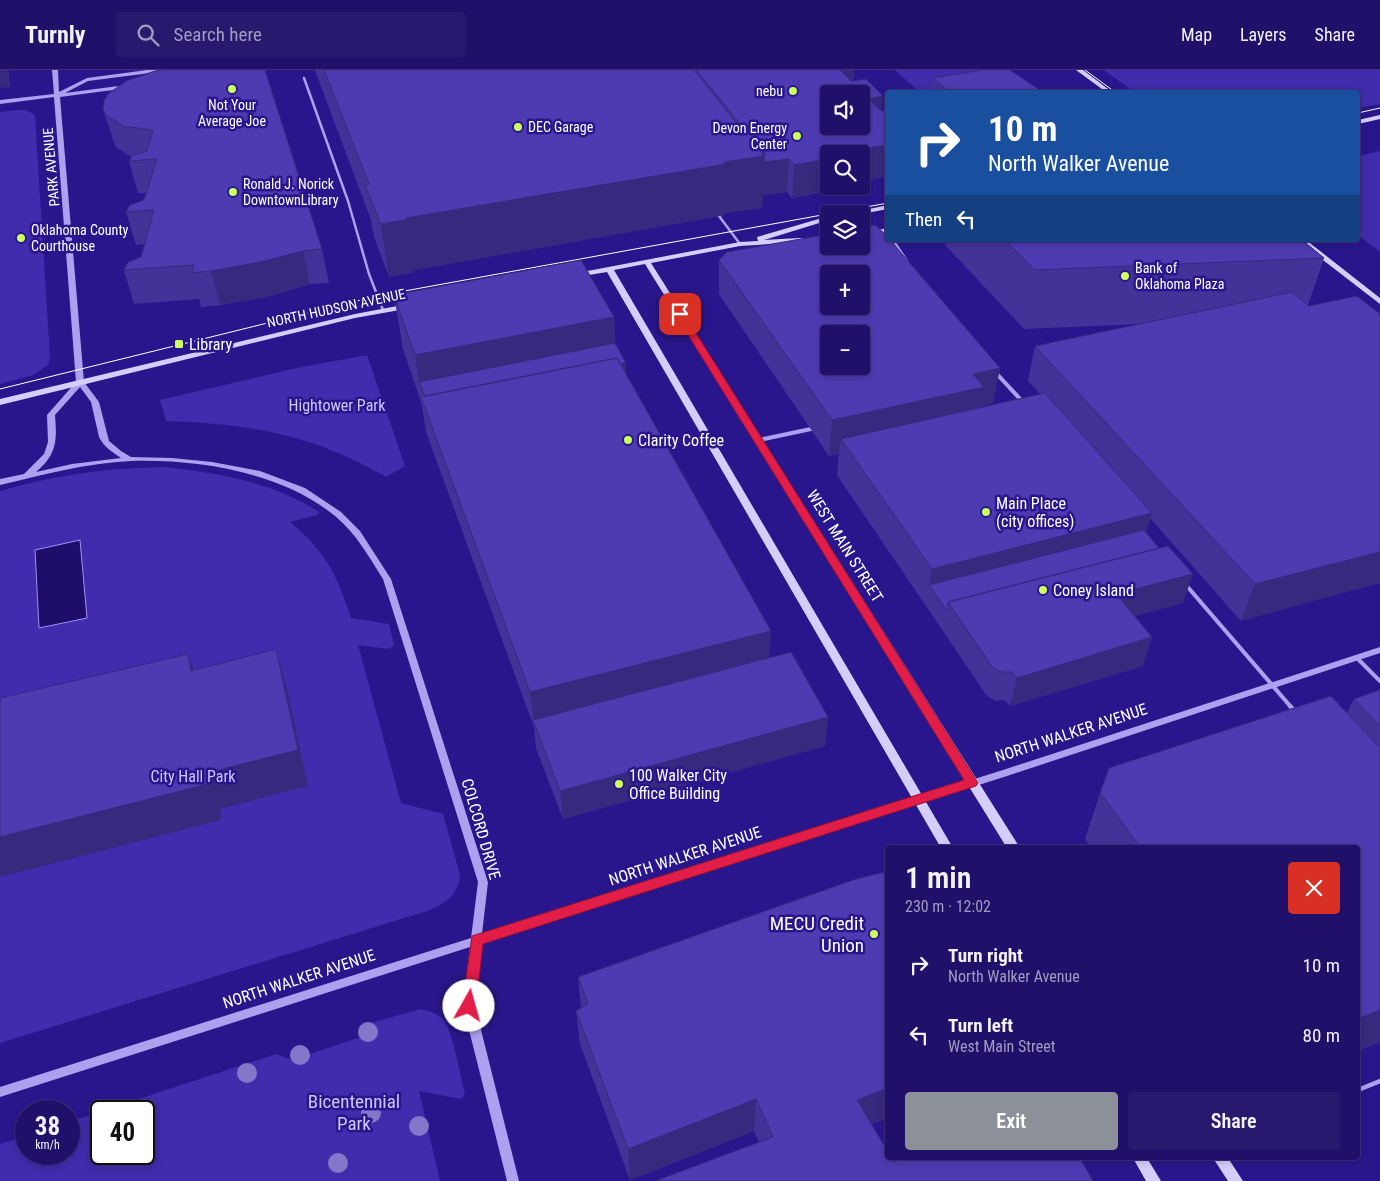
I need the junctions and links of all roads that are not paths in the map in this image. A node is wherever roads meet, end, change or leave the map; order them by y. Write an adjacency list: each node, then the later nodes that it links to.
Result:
1 (55, 70): 7 (street, PARK AVENUE)
2 (158, 70): 7 (street)
3 (1079, 70): 6 (main road)
4 (304, 78): 27 (lane)
5 (128, 87): 7 (street)
6 (1106, 90)
7 (57, 94): 8 (street); 29 (street, PARK AVENUE)
8 (0, 102)
9 (1380, 118): 10 (main road)
10 (1360, 122)
11 (885, 208): 12 (main road)
12 (870, 210)
13 (719, 216): 20 (lane)
14 (820, 221): 20 (main road)
15 (885, 232): 16 (main road)
16 (870, 234)
17 (809, 240): 20 (main road)
18 (895, 242): 23 (lane)
19 (1304, 242): 25 (main road)
20 (740, 244): 21 (main road)
21 (647, 262): 22 (main road); 33 (main road, WEST MAIN STREET)
22 (610, 269): 24 (main road); 44 (main road)
23 (913, 271)
24 (571, 276)
25 (1380, 302)
26 (421, 304): 27 (main road, NORTH HUDSON AVENUE)
27 (383, 310): 29 (main road, NORTH HUDSON AVENUE)
28 (991, 367): 31 (lane)
29 (80, 382): 30 (main road, NORTH HUDSON AVENUE); 34 (street); 35 (street)
30 (0, 402)
31 (1024, 402)
32 (811, 429): 33 (lane)
33 (759, 440): 43 (main road, WEST MAIN STREET)
34 (130, 459): 35 (street, COLCORD DRIVE); 47 (street, COLCORD DRIVE)
35 (26, 475): 36 (street, COLCORD DRIVE)
36 (0, 482)
37 (1184, 582): 41 (lane)
38 (1380, 650): 39 (street, NORTH WALKER AVENUE)
39 (1357, 658): 40 (lane); 41 (street, NORTH WALKER AVENUE)
40 (1380, 681)
41 (1272, 685): 42 (lane); 43 (street, NORTH WALKER AVENUE)
42 (1298, 714)
43 (972, 783): 44 (street, NORTH WALKER AVENUE); 46 (main road, WEST MAIN STREET)
44 (918, 799): 45 (main road); 47 (street, NORTH WALKER AVENUE)
45 (946, 845)
46 (1012, 845)
47 (477, 940): 50 (street, NORTH WALKER AVENUE); 53 (street, COLCORD DRIVE)
48 (1380, 1081): 49 (lane)
49 (1360, 1089)
50 (0, 1092)
51 (1141, 1160): 54 (main road)
52 (1221, 1160): 55 (main road)
53 (514, 1181)
54 (1154, 1181)
55 (1236, 1181)

